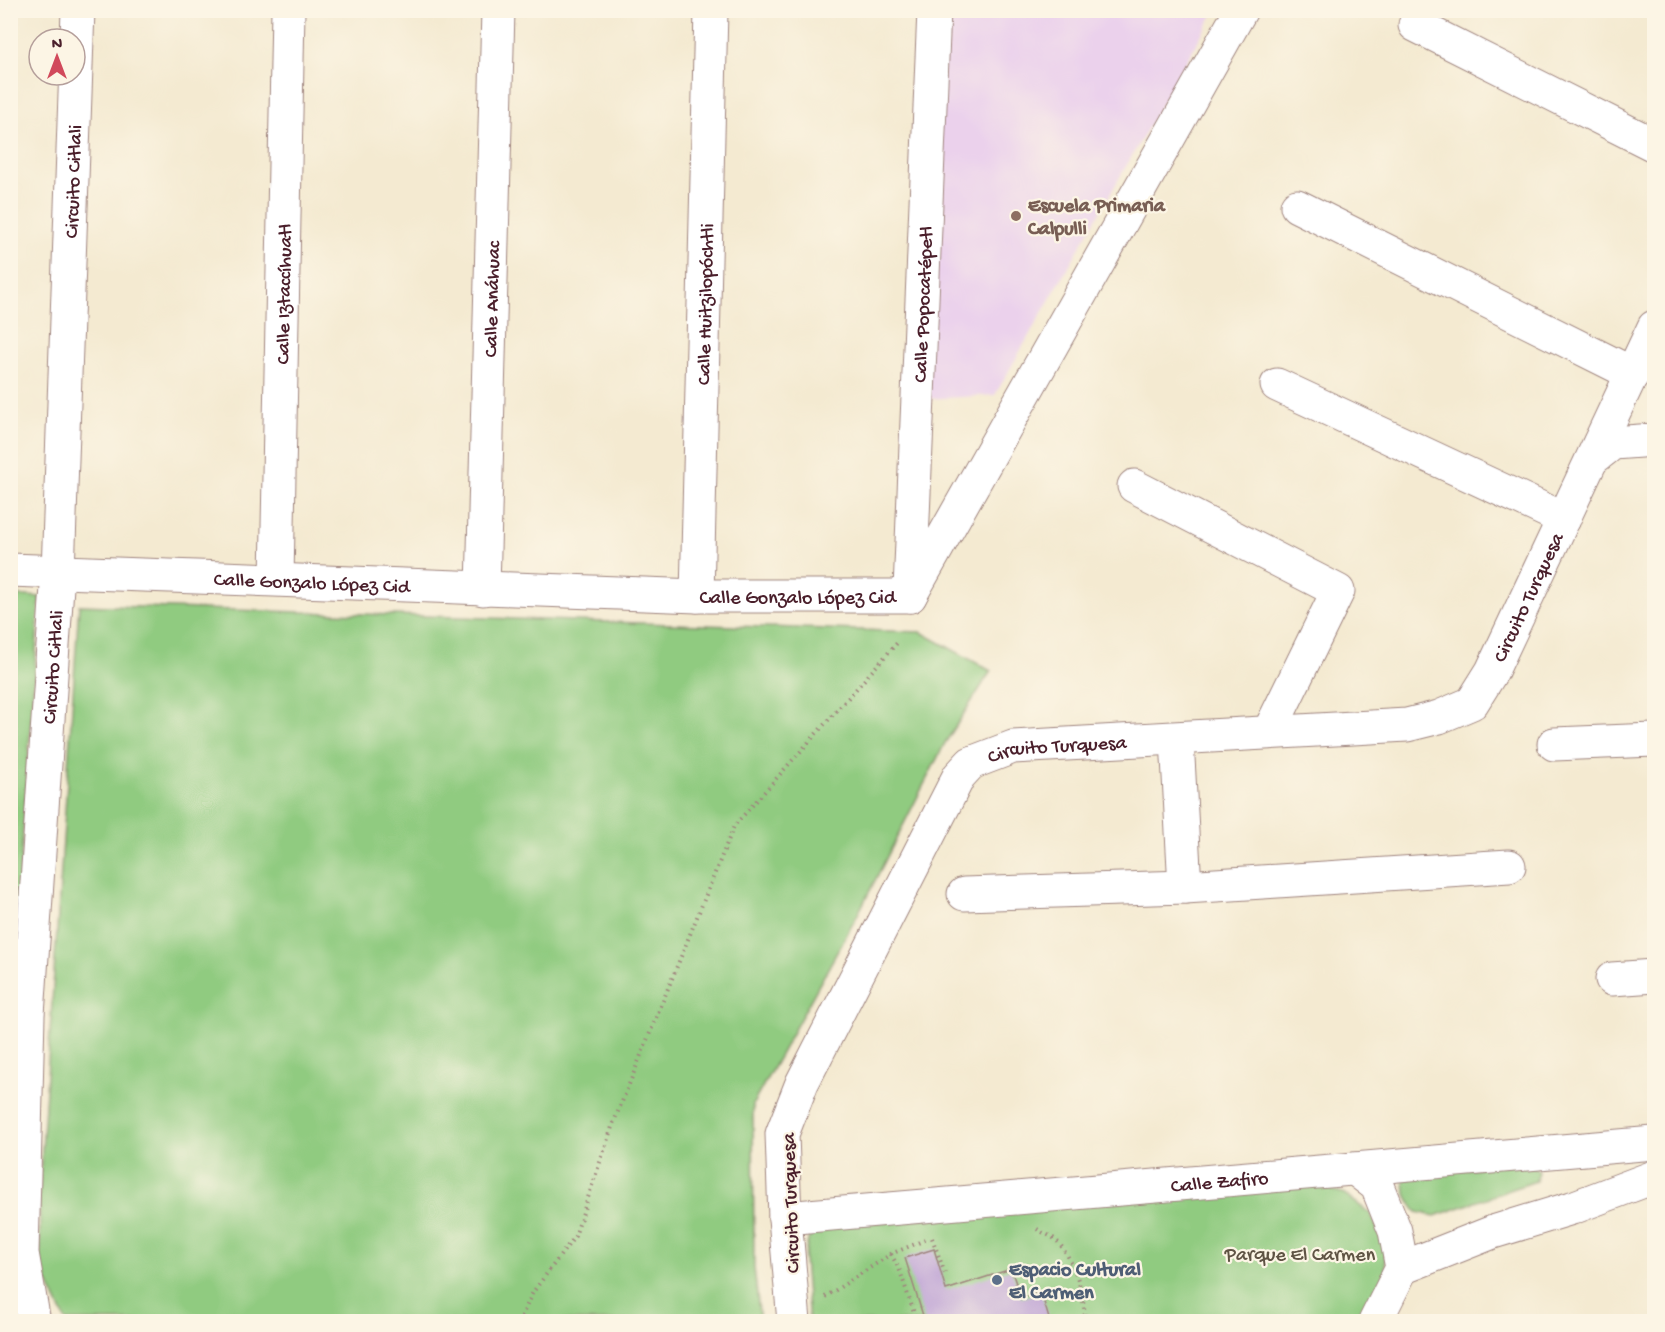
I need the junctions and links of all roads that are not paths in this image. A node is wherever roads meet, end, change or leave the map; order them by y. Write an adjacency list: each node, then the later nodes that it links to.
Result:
1 (78, 10): 18 (street, Circuito Citlali)
2 (288, 10): 19 (street, Calle Iztaccíhuatl)
3 (498, 10): 20 (street, Calle Anáhuac)
4 (711, 10): 21 (street, Calle Huitzilopóchtli)
5 (934, 10): 22 (street, Calle Popocatépetl)
6 (1241, 10): 22 (street, Calle Gonzalo López Cid)
7 (1415, 26): 8 (street)
8 (1654, 146)
9 (1297, 206): 11 (street)
10 (1654, 327): 11 (street, Circuito Turquesa)
11 (1633, 374): 14 (street, Circuito Turquesa)
12 (1277, 385): 16 (street)
13 (1654, 440): 14 (street)
14 (1595, 457): 16 (street, Circuito Turquesa)
15 (1134, 486): 23 (street)
16 (1564, 519): 23 (street, Circuito Turquesa)
17 (10, 570): 18 (street, Calle Gonzalo López Cid)
18 (58, 572): 19 (street, Calle Gonzalo López Cid); 38 (street, Circuito Citlali)
19 (277, 579): 20 (street, Calle Gonzalo López Cid)
20 (483, 590): 21 (street, Calle Gonzalo López Cid)
21 (697, 596): 22 (street, Calle Gonzalo López Cid)
22 (910, 596)
23 (1270, 730): 24 (street, Circuito Turquesa)
24 (1177, 739): 28 (street); 35 (street, Circuito Turquesa)
25 (1654, 740): 26 (street)
26 (1554, 744)
27 (1509, 866): 28 (street)
28 (1185, 887): 29 (street)
29 (964, 894)
30 (1654, 976): 31 (street)
31 (1612, 979)
32 (1654, 1143): 33 (street, Calle Zafiro)
33 (1355, 1169): 35 (street, Calle Zafiro); 36 (street)
34 (1654, 1177): 36 (street)
35 (785, 1218): 37 (street, Circuito Turquesa)
36 (1402, 1268): 39 (street)
37 (806, 1313)
38 (34, 1322)
39 (1375, 1322)

